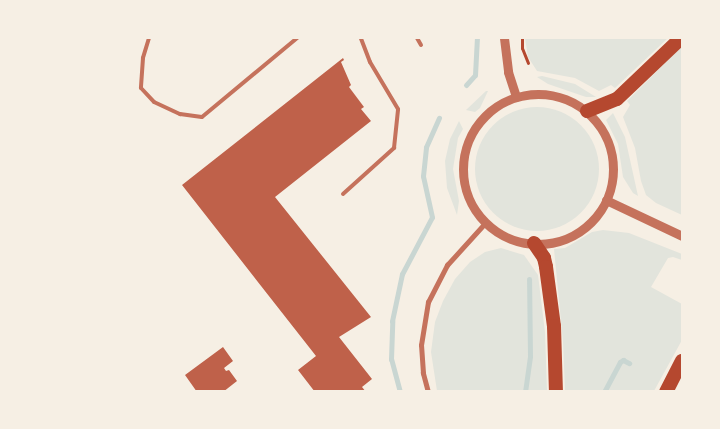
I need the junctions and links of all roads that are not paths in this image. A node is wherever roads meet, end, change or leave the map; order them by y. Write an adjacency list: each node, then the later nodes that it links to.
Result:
1 (149, 38): 2 (lane)
2 (297, 38)
3 (361, 38): 10 (lane)
4 (417, 38): 7 (lane)
5 (504, 38): 8 (street)
6 (681, 38): 9 (highway)
7 (421, 45)
8 (516, 97): 9 (street); 12 (street)
9 (587, 111): 11 (street)
10 (343, 194)
11 (606, 200): 13 (street); 14 (street)
12 (486, 222): 14 (street); 16 (street)
13 (682, 236)
14 (534, 244): 17 (highway)
15 (682, 361): 18 (highway)
16 (428, 392)
17 (556, 392)
18 (666, 392)

